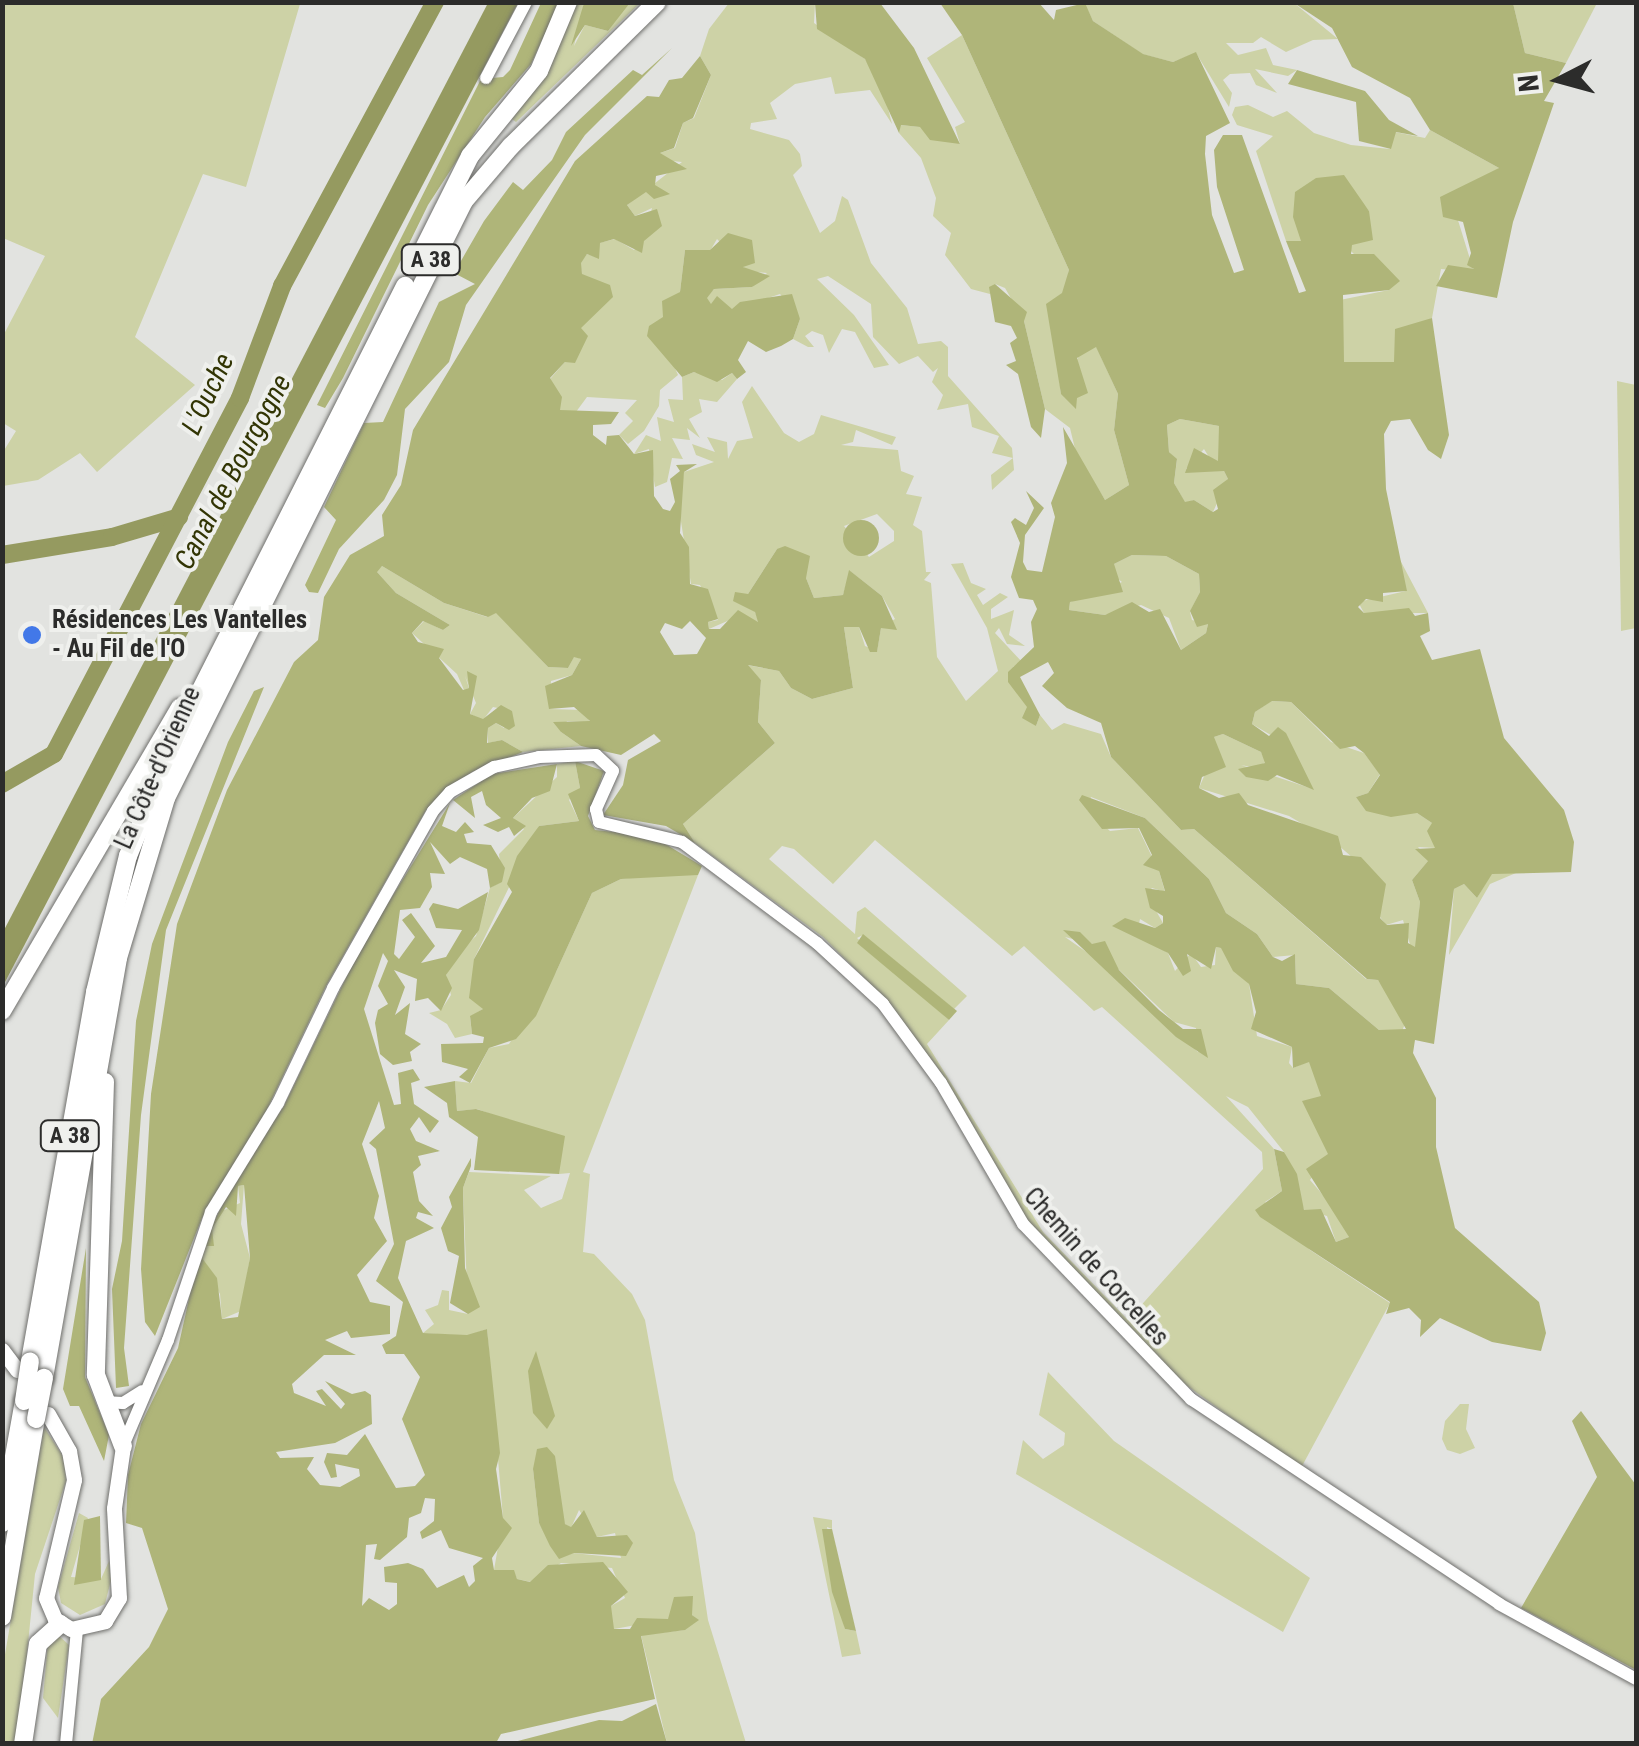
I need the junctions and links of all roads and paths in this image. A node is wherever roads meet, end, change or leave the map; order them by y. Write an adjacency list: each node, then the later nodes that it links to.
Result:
1 (526, 2): 5 (street)
2 (568, 2): 6 (highway)
3 (646, 2): 6 (highway, La Côte-d'Orienne / A 38)
4 (657, 2): 8 (highway, La Côte-d'Orienne / A 38)
5 (486, 78)
6 (410, 276): 7 (highway, La Côte-d'Orienne / A 38)
7 (242, 604): 9 (highway); 11 (highway, La Côte-d'Orienne / A 38)
8 (109, 1001): 13 (highway); 14 (highway, La Côte-d'Orienne / A 38, bridge)
9 (2, 1010)
10 (2, 1350): 11 (main road)
11 (24, 1366): 16 (highway, La Côte-d'Orienne / A 38, bridge)
12 (148, 1386): 13 (street); 15 (street); 19 (street, Chemin de Corcelles)
13 (104, 1402): 15 (highway)
14 (42, 1417): 17 (highway, La Côte-d'Orienne / A 38); 18 (main road)
15 (123, 1446): 18 (main road)
16 (2, 1523)
17 (2, 1617)
18 (69, 1627): 20 (highway); 21 (street)
19 (1636, 1679)
20 (24, 1744)
21 (66, 1744)

